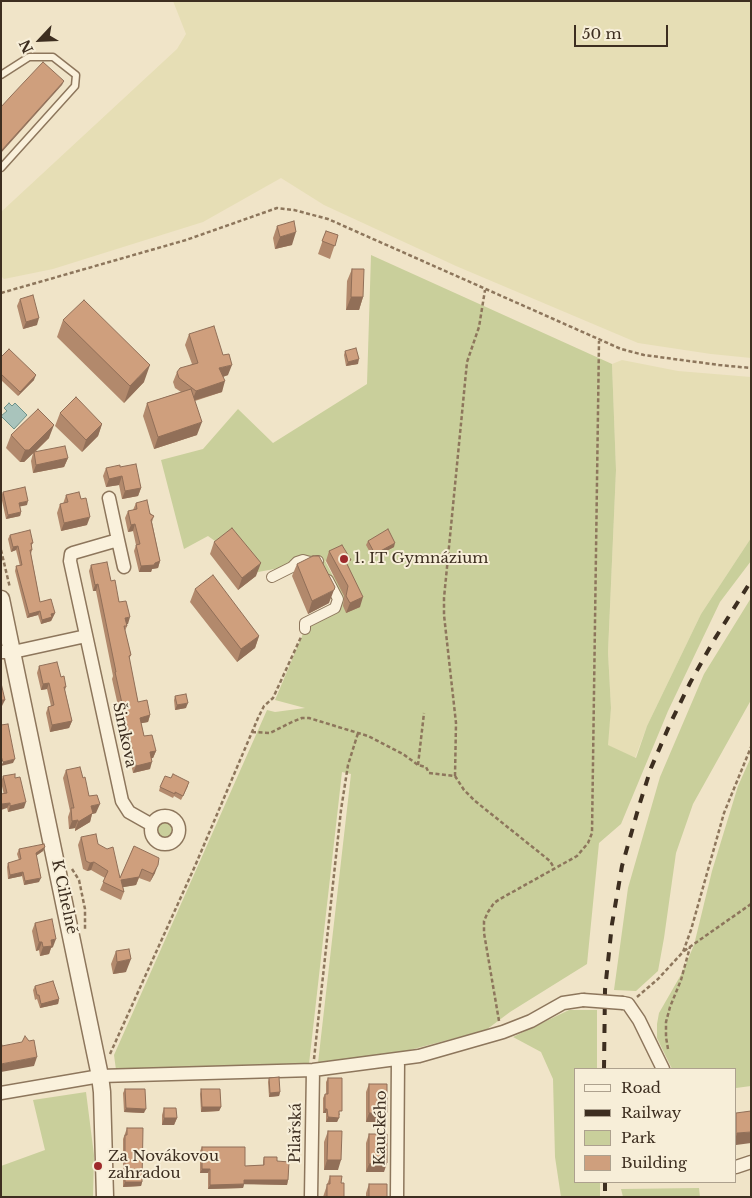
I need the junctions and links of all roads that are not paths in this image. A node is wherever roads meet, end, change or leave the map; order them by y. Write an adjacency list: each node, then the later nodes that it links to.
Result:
1 (1, 75): 2 (lane)
2 (1, 168)
3 (109, 498): 4 (street)
4 (118, 540): 5 (street); 9 (street, Šimkova)
5 (124, 567)
6 (272, 577): 8 (street)
7 (1, 599): 10 (street, K Cihelně)
8 (305, 629)
9 (86, 636): 10 (street); 11 (street, Šimkova)
10 (7, 652): 15 (street, K Cihelně)
11 (152, 825)
12 (398, 1059): 13 (street, bridge); 14 (street); 21 (street, Kauckého)
13 (663, 1068)
14 (313, 1070): 15 (street); 20 (street, Pilařská)
15 (100, 1076): 16 (street); 19 (street, K Cihelně)
16 (1, 1093)
17 (751, 1162): 18 (street)
18 (737, 1167)
19 (105, 1197)
20 (311, 1197)
21 (397, 1197)

